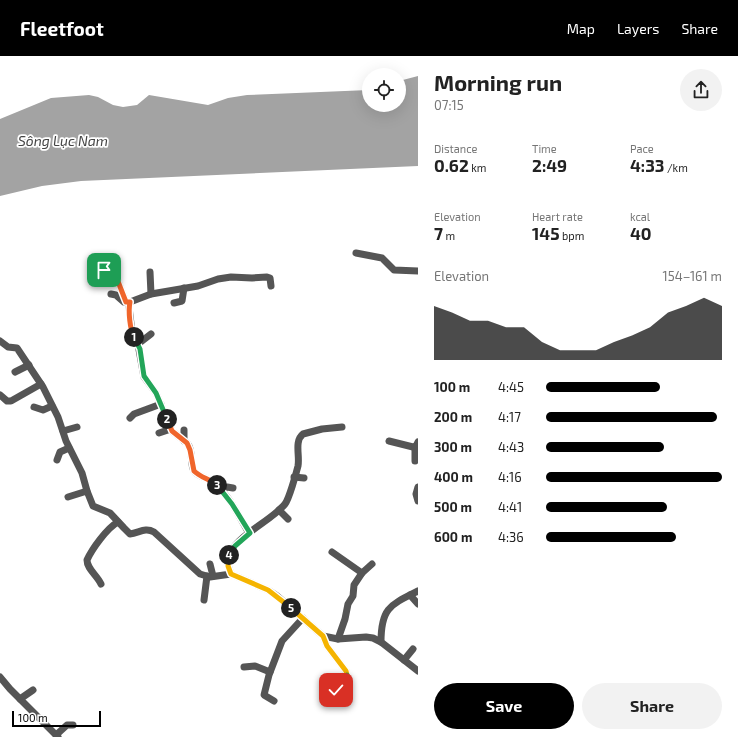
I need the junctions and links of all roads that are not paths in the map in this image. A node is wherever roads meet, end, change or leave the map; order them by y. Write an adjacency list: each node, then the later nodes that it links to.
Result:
1 (356, 253): 3 (street)
2 (104, 270): 9 (street)
3 (418, 271)
4 (150, 272): 8 (street)
5 (271, 286): 6 (street)
6 (184, 288): 8 (street); 10 (street)
7 (111, 294): 9 (street)
8 (151, 294): 9 (street)
9 (128, 302): 13 (street)
10 (174, 303)
11 (151, 334): 13 (street)
12 (0, 341): 15 (street)
13 (138, 344): 19 (street)
14 (29, 356): 15 (street)
15 (30, 366): 16 (street); 17 (street)
16 (15, 372)
17 (42, 384): 18 (street); 21 (street)
18 (0, 395)
19 (161, 404): 22 (street); 25 (street)
20 (34, 406): 21 (street)
21 (52, 406): 27 (street)
22 (130, 418)
23 (77, 427): 27 (street)
24 (342, 427): 35 (street)
25 (171, 429): 28 (street); 29 (street)
26 (184, 430): 29 (street)
27 (63, 431): 32 (street)
28 (158, 433)
29 (184, 441): 39 (street)
30 (389, 441): 31 (street)
31 (417, 444): 34 (street)
32 (69, 448): 33 (street); 40 (street)
33 (57, 460)
34 (414, 461)
35 (294, 477): 36 (street); 43 (street)
36 (304, 478)
37 (418, 487): 42 (street)
38 (233, 488): 39 (street)
39 (222, 490): 46 (street)
40 (87, 491): 41 (street); 45 (street)
41 (68, 497)
42 (418, 501)
43 (279, 510): 44 (street); 46 (street)
44 (288, 519)
45 (118, 522): 52 (street); 53 (street)
46 (250, 533): 51 (street)
47 (332, 552): 50 (street)
48 (210, 564): 52 (street)
49 (372, 564): 50 (street)
50 (362, 573): 60 (street)
51 (231, 574): 52 (street); 58 (street)
52 (210, 576): 56 (street)
53 (101, 584)
54 (418, 591): 55 (street)
55 (410, 595): 57 (street); 61 (street)
56 (204, 600)
57 (418, 604)
58 (302, 618): 59 (street); 66 (street)
59 (323, 636): 60 (street); 69 (street)
60 (338, 639): 61 (street)
61 (381, 642): 63 (street)
62 (413, 649): 63 (street)
63 (404, 660): 65 (street)
64 (244, 666): 66 (street)
65 (418, 670)
66 (270, 672): 71 (street)
67 (0, 677): 70 (street)
68 (33, 690): 70 (street)
69 (327, 698)
70 (20, 699): 73 (street)
71 (274, 700)
72 (73, 725): 73 (street)
73 (57, 736)

